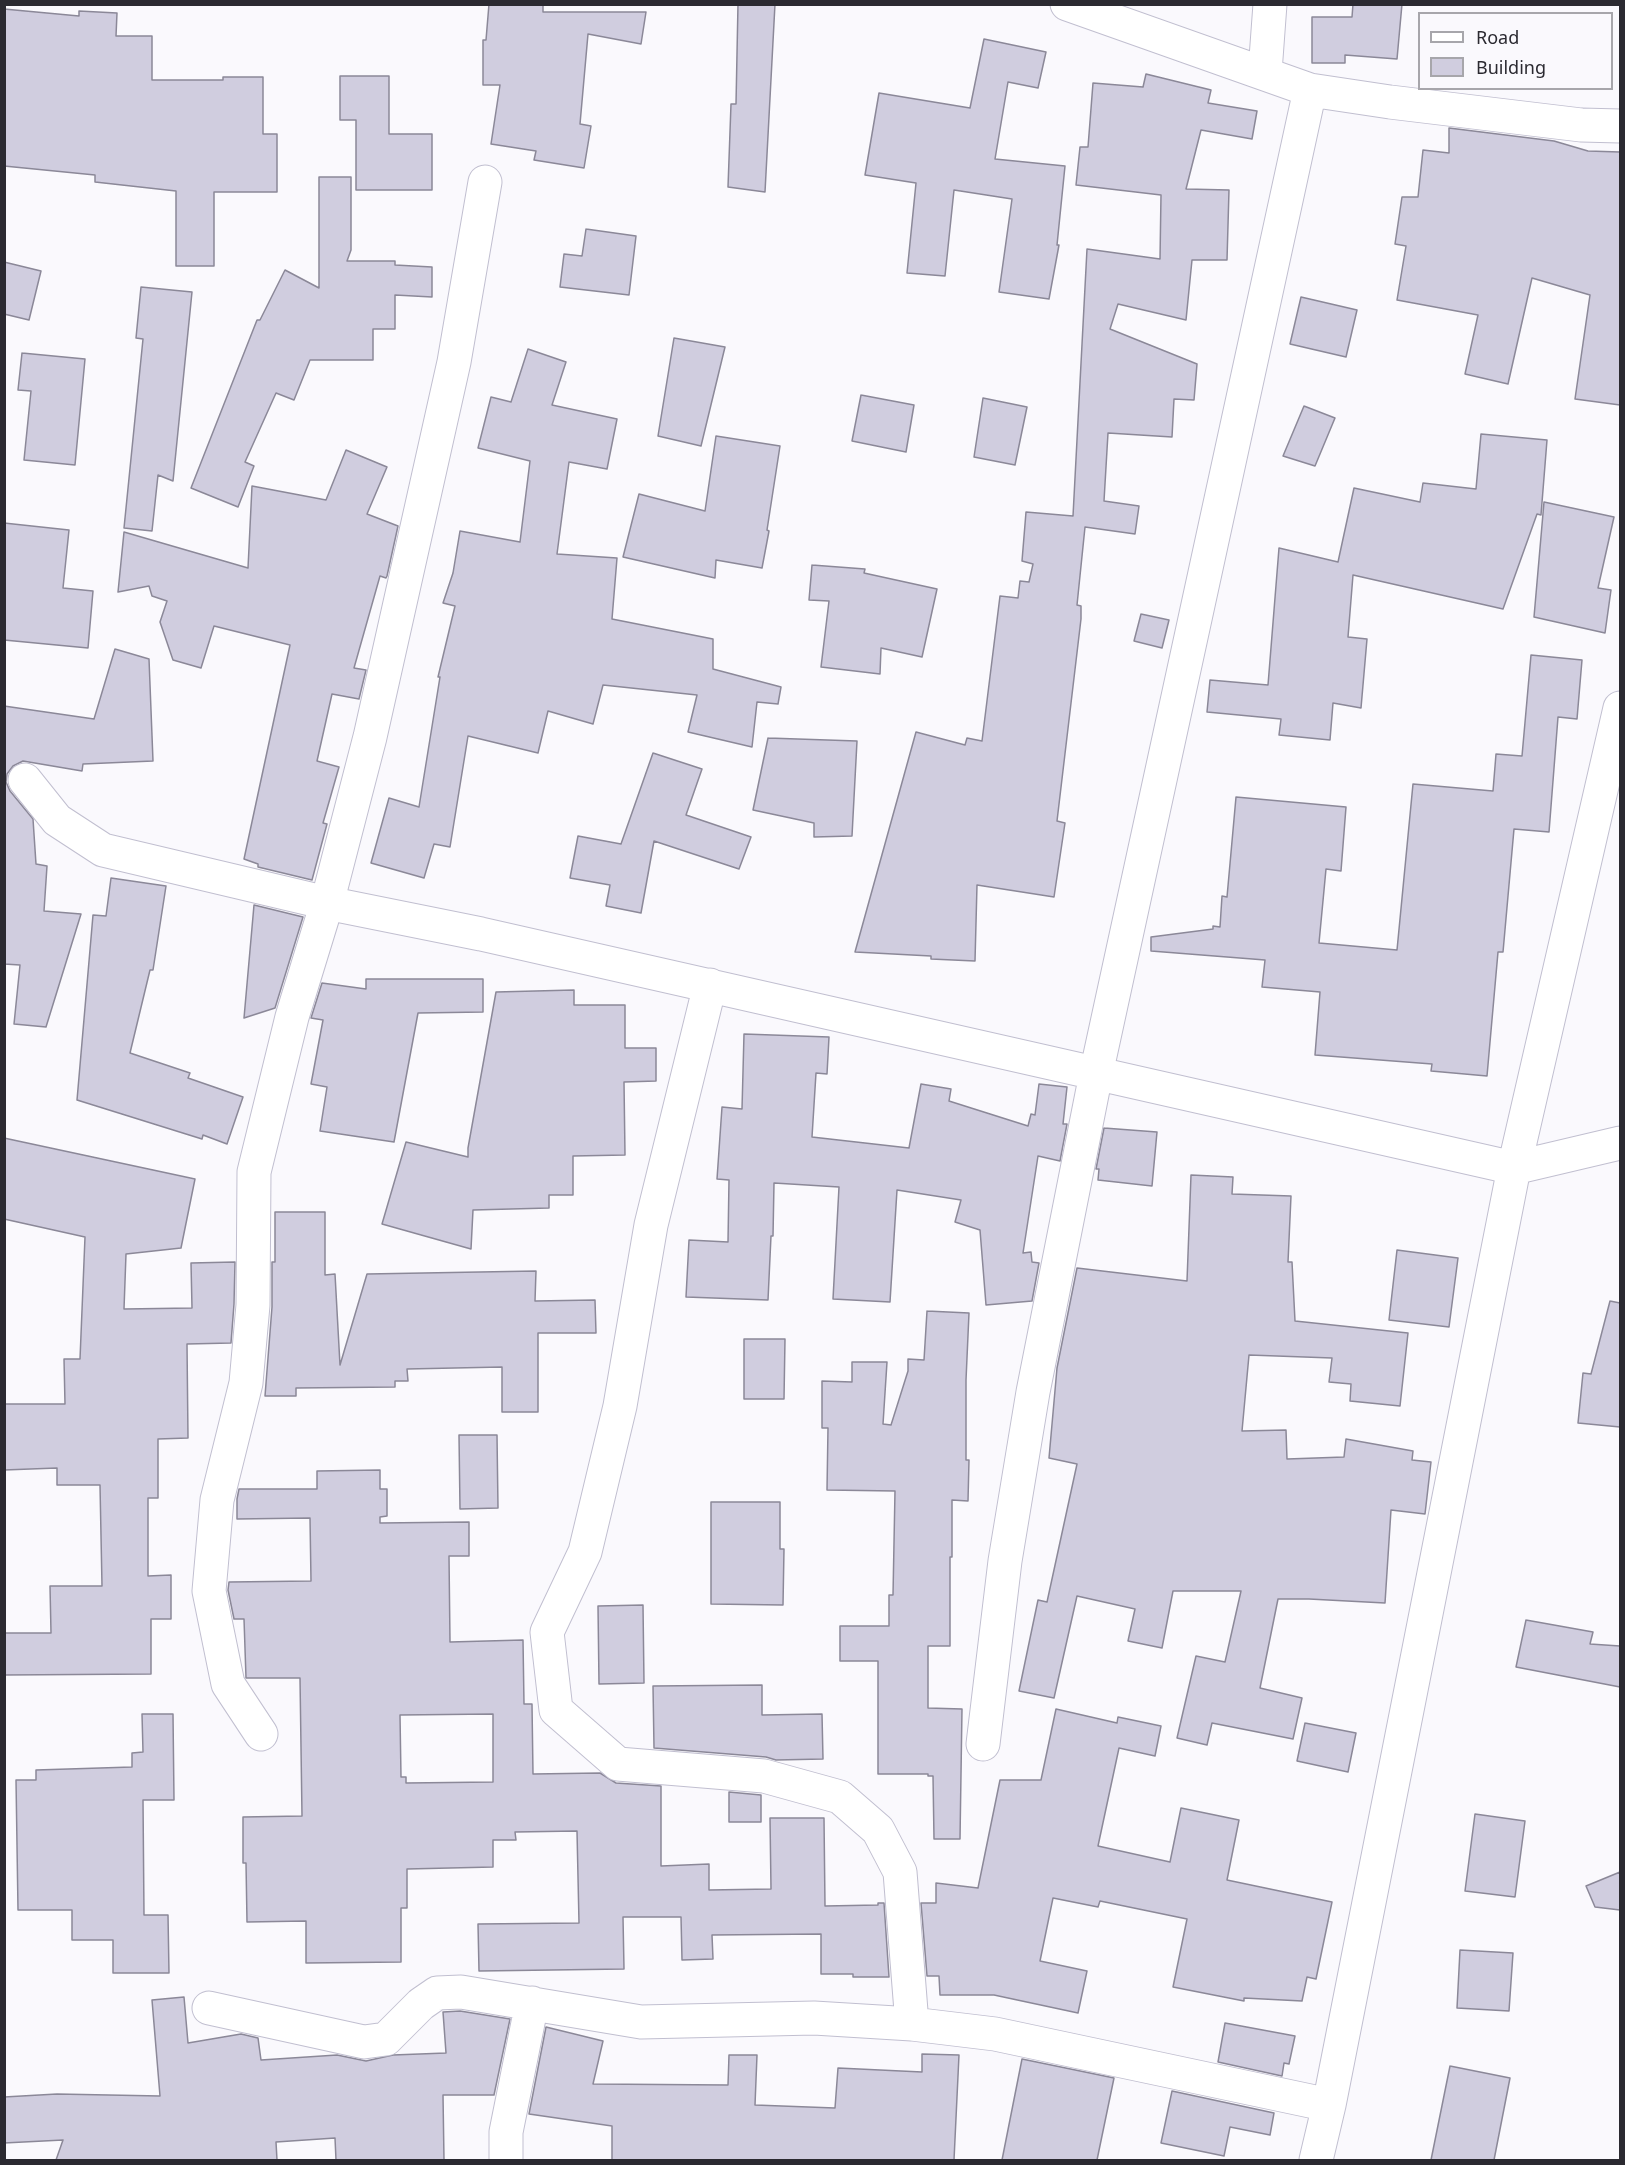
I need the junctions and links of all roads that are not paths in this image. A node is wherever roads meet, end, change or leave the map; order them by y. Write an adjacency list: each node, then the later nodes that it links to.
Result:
1 (1067, 4): 3 (street)
2 (1270, 4): 3 (street)
3 (1264, 72): 4 (street)
4 (1310, 90): 5 (street); 11 (street)
5 (1620, 126)
6 (484, 182): 9 (street)
7 (1620, 708): 13 (street)
8 (25, 780): 9 (street)
9 (327, 903): 10 (street); 14 (street)
10 (710, 985): 11 (street); 18 (street)
11 (1096, 1074): 13 (street); 15 (street)
12 (1620, 1143): 13 (street)
13 (1514, 1168): 19 (street)
14 (261, 1734)
15 (983, 1744)
16 (532, 2003): 17 (street); 18 (street); 20 (street)
17 (209, 2008)
18 (912, 2024): 19 (street)
19 (1329, 2105): 21 (street)
20 (506, 2160)
21 (1316, 2160)

